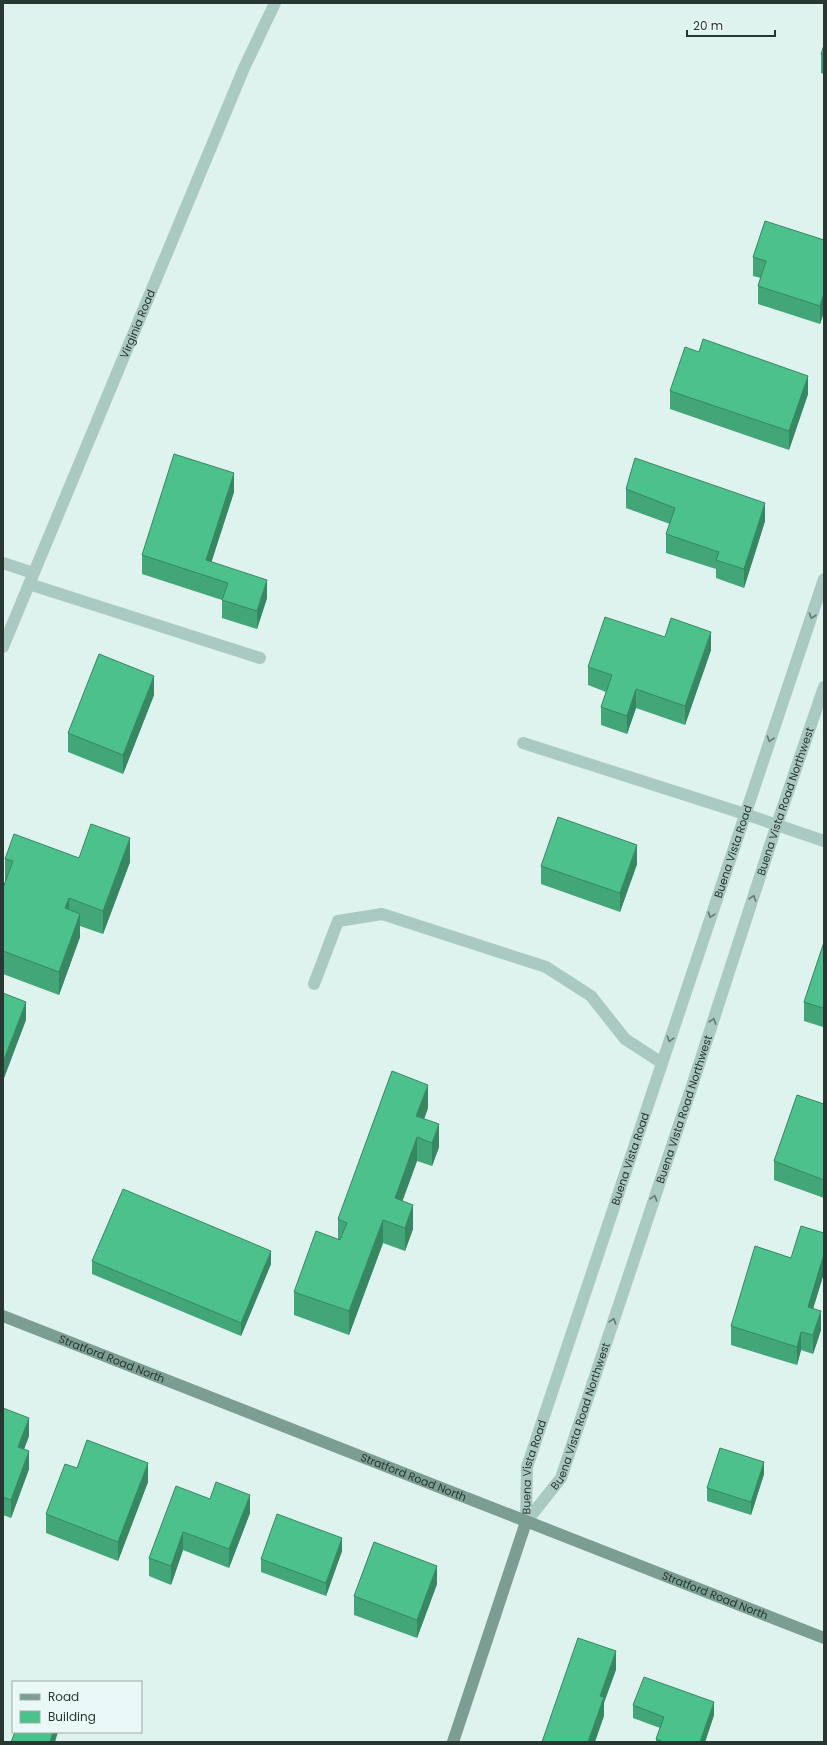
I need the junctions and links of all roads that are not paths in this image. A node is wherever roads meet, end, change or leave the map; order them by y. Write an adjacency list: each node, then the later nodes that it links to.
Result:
1 (275, 3): 3 (street, Virginia Road)
2 (3, 563): 3 (street)
3 (31, 578): 5 (street, Virginia Road); 6 (street)
4 (824, 579): 9 (street, Buena Vista Road, one-way to 9)
5 (3, 647)
6 (260, 658)
7 (824, 687): 10 (street, Buena Vista Road Northwest)
8 (523, 742): 9 (street)
9 (745, 814): 10 (street); 13 (street, Buena Vista Road, one-way to 13)
10 (777, 824): 11 (street); 15 (street, Buena Vista Road Northwest, one-way to 10)
11 (824, 841)
12 (314, 984): 13 (street)
13 (662, 1063): 15 (street, Buena Vista Road)
14 (3, 1316): 15 (main road, Stratford Road North)
15 (526, 1522): 16 (main road, Stratford Road North); 17 (main road, Buena Vista Road)
16 (824, 1638)
17 (453, 1742)

